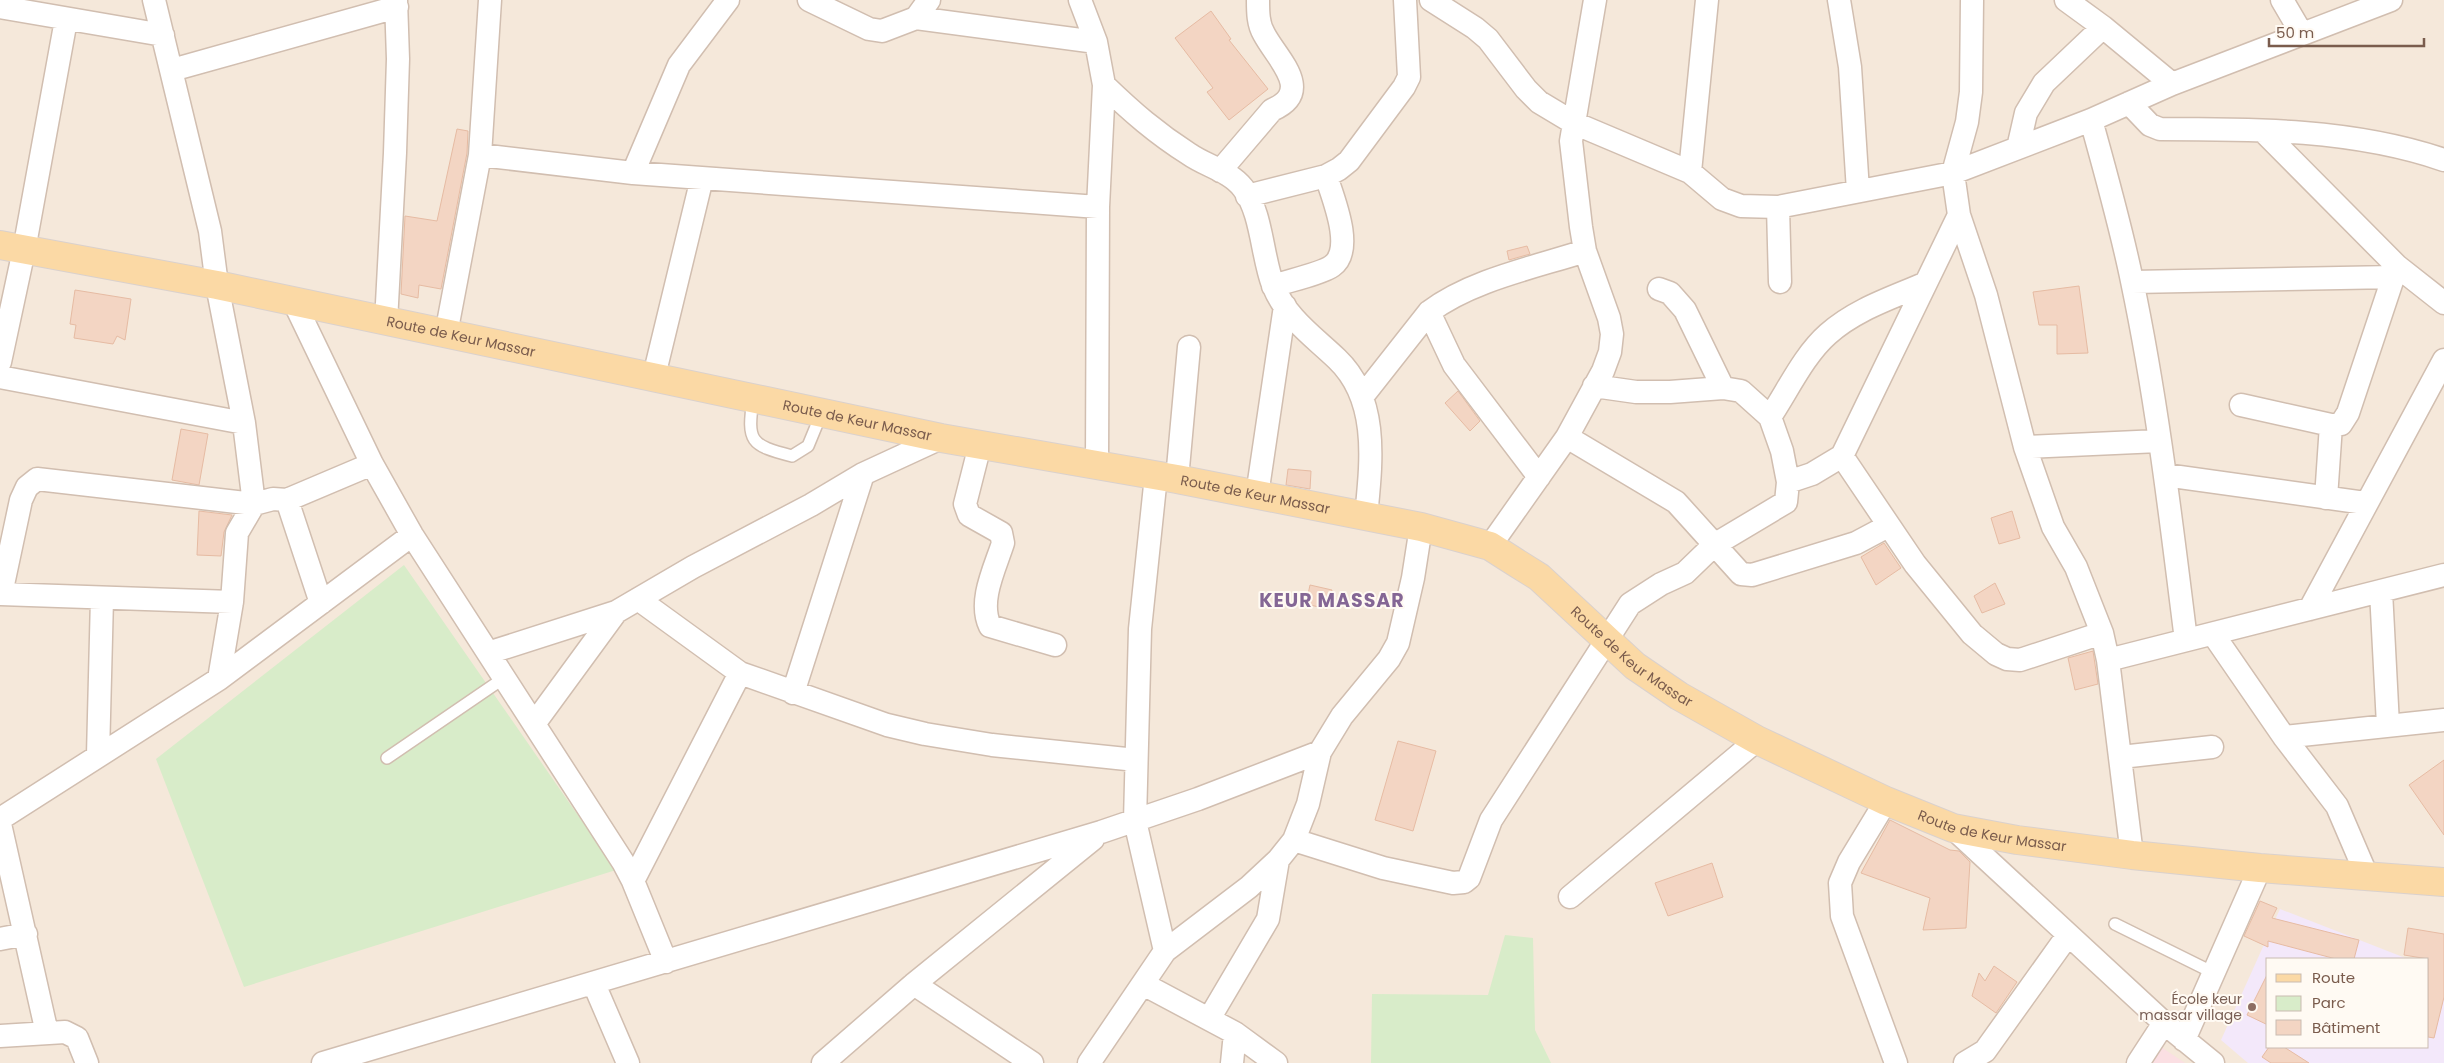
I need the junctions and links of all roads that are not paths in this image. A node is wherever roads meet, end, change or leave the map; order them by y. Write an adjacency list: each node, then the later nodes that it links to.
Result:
1 (154, 0): 24 (street)
2 (490, 0): 34 (street)
3 (728, 0): 38 (street)
4 (809, 0): 20 (street)
5 (929, 0): 20 (street)
6 (1080, 0): 25 (street)
7 (1258, 0): 36 (street)
8 (1405, 0): 40 (street)
9 (1431, 0): 31 (street)
10 (1595, 0): 31 (street)
11 (1707, 0): 37 (street)
12 (1839, 0): 42 (street)
13 (1972, 0): 39 (street)
14 (2066, 0): 22 (street)
15 (2282, 0): 23 (street)
16 (2389, 0): 23 (street)
17 (397, 3): 26 (street); 60 (street)
18 (25, 6): 19 (street); 21 (street)
19 (0, 7)
20 (916, 18): 25 (street)
21 (66, 20): 24 (street); 47 (street)
22 (2103, 27): 27 (street); 33 (street)
23 (2302, 34): 27 (street)
24 (163, 35): 26 (street)
25 (1096, 42): 28 (street)
26 (172, 70): 53 (street)
27 (2172, 84): 29 (street)
28 (1104, 85): 36 (street); 44 (street)
29 (2129, 103): 30 (street); 32 (street)
30 (2090, 120): 33 (street); 51 (street)
31 (1574, 123): 37 (street); 48 (street)
32 (2263, 131): 35 (street); 49 (street)
33 (2018, 148): 39 (street)
34 (480, 155): 38 (street); 61 (street)
35 (2444, 160)
36 (1220, 171): 43 (street)
37 (1690, 172): 45 (street)
38 (633, 173): 41 (street)
39 (1953, 173): 42 (street); 46 (street)
40 (1326, 176): 43 (street); 54 (street)
41 (702, 178): 44 (street); 65 (street)
42 (1858, 191): 45 (street)
43 (1247, 196): 54 (street)
44 (1098, 207): 83 (street)
45 (1778, 207): 50 (street)
46 (1959, 215): 52 (street); 80 (street)
47 (12, 247): 53 (main road, Route de Keur Massar); 64 (street)
48 (1585, 251): 59 (street); 67 (street)
49 (2395, 272): 51 (street); 57 (street); 75 (street)
50 (1780, 282)
51 (2133, 282): 78 (street)
52 (1926, 283): 73 (street); 81 (street)
53 (217, 285): 56 (main road, Route de Keur Massar); 74 (street)
54 (1274, 286): 58 (street)
55 (1658, 289): 68 (street)
56 (294, 302): 60 (main road, Route de Keur Massar); 82 (street)
57 (2444, 303)
58 (1285, 306): 70 (street); 89 (street)
59 (1430, 312): 70 (street); 86 (street)
60 (386, 322): 61 (main road, Route de Keur Massar)
61 (446, 334): 65 (main road, Route de Keur Massar)
62 (1189, 348): 87 (street)
63 (2444, 360): 92 (street)
64 (0, 362)
65 (654, 376): 69 (main road, Route de Keur Massar)
66 (0, 377): 74 (street)
67 (1594, 386): 68 (street); 76 (street)
68 (1723, 388): 73 (street)
69 (754, 397): 72 (main road, Route de Keur Massar); 72 (lane)
70 (1362, 397): 94 (street)
71 (2241, 405): 75 (street)
72 (822, 412): 77 (main road, Route de Keur Massar)
73 (1770, 416): 88 (street)
74 (244, 424): 93 (street)
75 (2331, 425): 90 (street)
76 (1566, 437): 86 (street); 98 (street)
77 (942, 438): 79 (main road, Route de Keur Massar); 84 (street)
78 (2159, 441): 80 (street); 85 (street)
79 (980, 445): 83 (main road, Route de Keur Massar); 113 (street)
80 (2026, 448): 109 (street)
81 (1842, 456): 88 (street); 95 (street)
82 (372, 464): 91 (street); 97 (street)
83 (1097, 465): 87 (main road, Route de Keur Massar)
84 (863, 474): 104 (street); 119 (street)
85 (2165, 475): 90 (street); 112 (street)
86 (1539, 476): 99 (street)
87 (1166, 477): 89 (main road, Route de Keur Massar); 130 (street)
88 (1788, 482): 98 (street)
89 (1257, 495): 94 (main road, Route de Keur Massar)
90 (2326, 498): 92 (street)
91 (287, 500): 93 (street); 106 (street)
92 (2365, 503): 107 (street)
93 (254, 504): 102 (street); 105 (street)
94 (1366, 517): 96 (main road, Route de Keur Massar)
95 (1888, 526): 98 (street); 109 (street)
96 (1421, 527): 99 (main road, Route de Keur Massar); 126 (street)
97 (412, 535): 106 (street); 114 (street)
98 (1714, 545): 111 (street)
99 (1490, 546): 111 (main road, Route de Keur Massar)
100 (2444, 575): 101 (street)
101 (2381, 591): 107 (street); 122 (street)
102 (0, 594): 103 (street)
103 (102, 598): 105 (street); 127 (street)
104 (638, 599): 108 (street); 116 (street)
105 (232, 602): 118 (street)
106 (321, 603): 118 (street)
107 (2310, 609): 110 (street)
108 (616, 612): 114 (street); 121 (street)
109 (2102, 633): 115 (street)
110 (2213, 634): 112 (street); 123 (street)
111 (1605, 640): 124 (main road, Route de Keur Massar); 137 (street)
112 (2186, 640): 115 (street)
113 (1055, 645)
114 (488, 652): 117 (street)
115 (2108, 660): 128 (street)
116 (740, 673): 119 (street); 142 (street)
117 (504, 678): 121 (street); 129 (lane)
118 (219, 679): 127 (street)
119 (793, 693): 130 (street)
120 (2444, 720): 122 (street)
121 (534, 724): 142 (street)
122 (2388, 725): 123 (street)
123 (2284, 736): 141 (street)
124 (1757, 740): 131 (main road, Route de Keur Massar); 144 (street)
125 (2212, 747): 128 (street)
126 (1320, 752): 133 (street); 137 (street)
127 (98, 755): 132 (street)
128 (2121, 757): 138 (street)
129 (387, 758)
130 (1136, 760): 133 (street)
131 (1886, 801): 135 (main road, Route de Keur Massar); 170 (street)
132 (0, 819)
133 (1135, 821): 136 (street); 149 (street)
134 (0, 824): 146 (street)
135 (1953, 828): 138 (main road, Route de Keur Massar); 147 (street)
136 (1101, 832): 150 (street); 153 (street)
137 (1294, 840): 139 (street)
138 (2132, 855): 140 (main road, Route de Keur Massar)
139 (1278, 860): 149 (street); 155 (street)
140 (2260, 868): 141 (main road, Route de Keur Massar); 151 (street)
141 (2368, 876): 143 (main road, Route de Keur Massar)
142 (633, 881): 150 (street)
143 (2444, 882)
144 (1570, 897)
145 (2115, 924): 151 (lane)
146 (26, 934): 148 (street); 157 (street)
147 (2068, 934): 156 (street); 171 (street)
148 (0, 939)
149 (1165, 951): 154 (street)
150 (666, 962): 152 (street)
151 (2214, 973): 160 (street)
152 (594, 984): 161 (street); 164 (street)
153 (914, 984): 165 (street); 166 (street)
154 (1143, 984): 155 (street); 167 (street)
155 (1209, 1020): 158 (street)
156 (2164, 1023): 160 (street); 172 (street)
157 (47, 1033): 159 (street); 162 (street)
158 (1235, 1033): 168 (street); 169 (street)
159 (0, 1036)
160 (2184, 1040): 173 (street)
161 (348, 1060): 163 (street)
162 (87, 1063)
163 (323, 1063)
164 (628, 1063)
165 (822, 1063)
166 (1032, 1063)
167 (1089, 1063)
168 (1232, 1063)
169 (1276, 1063)
170 (1896, 1063)
171 (1965, 1063)
172 (2138, 1063)
173 (2212, 1063)

